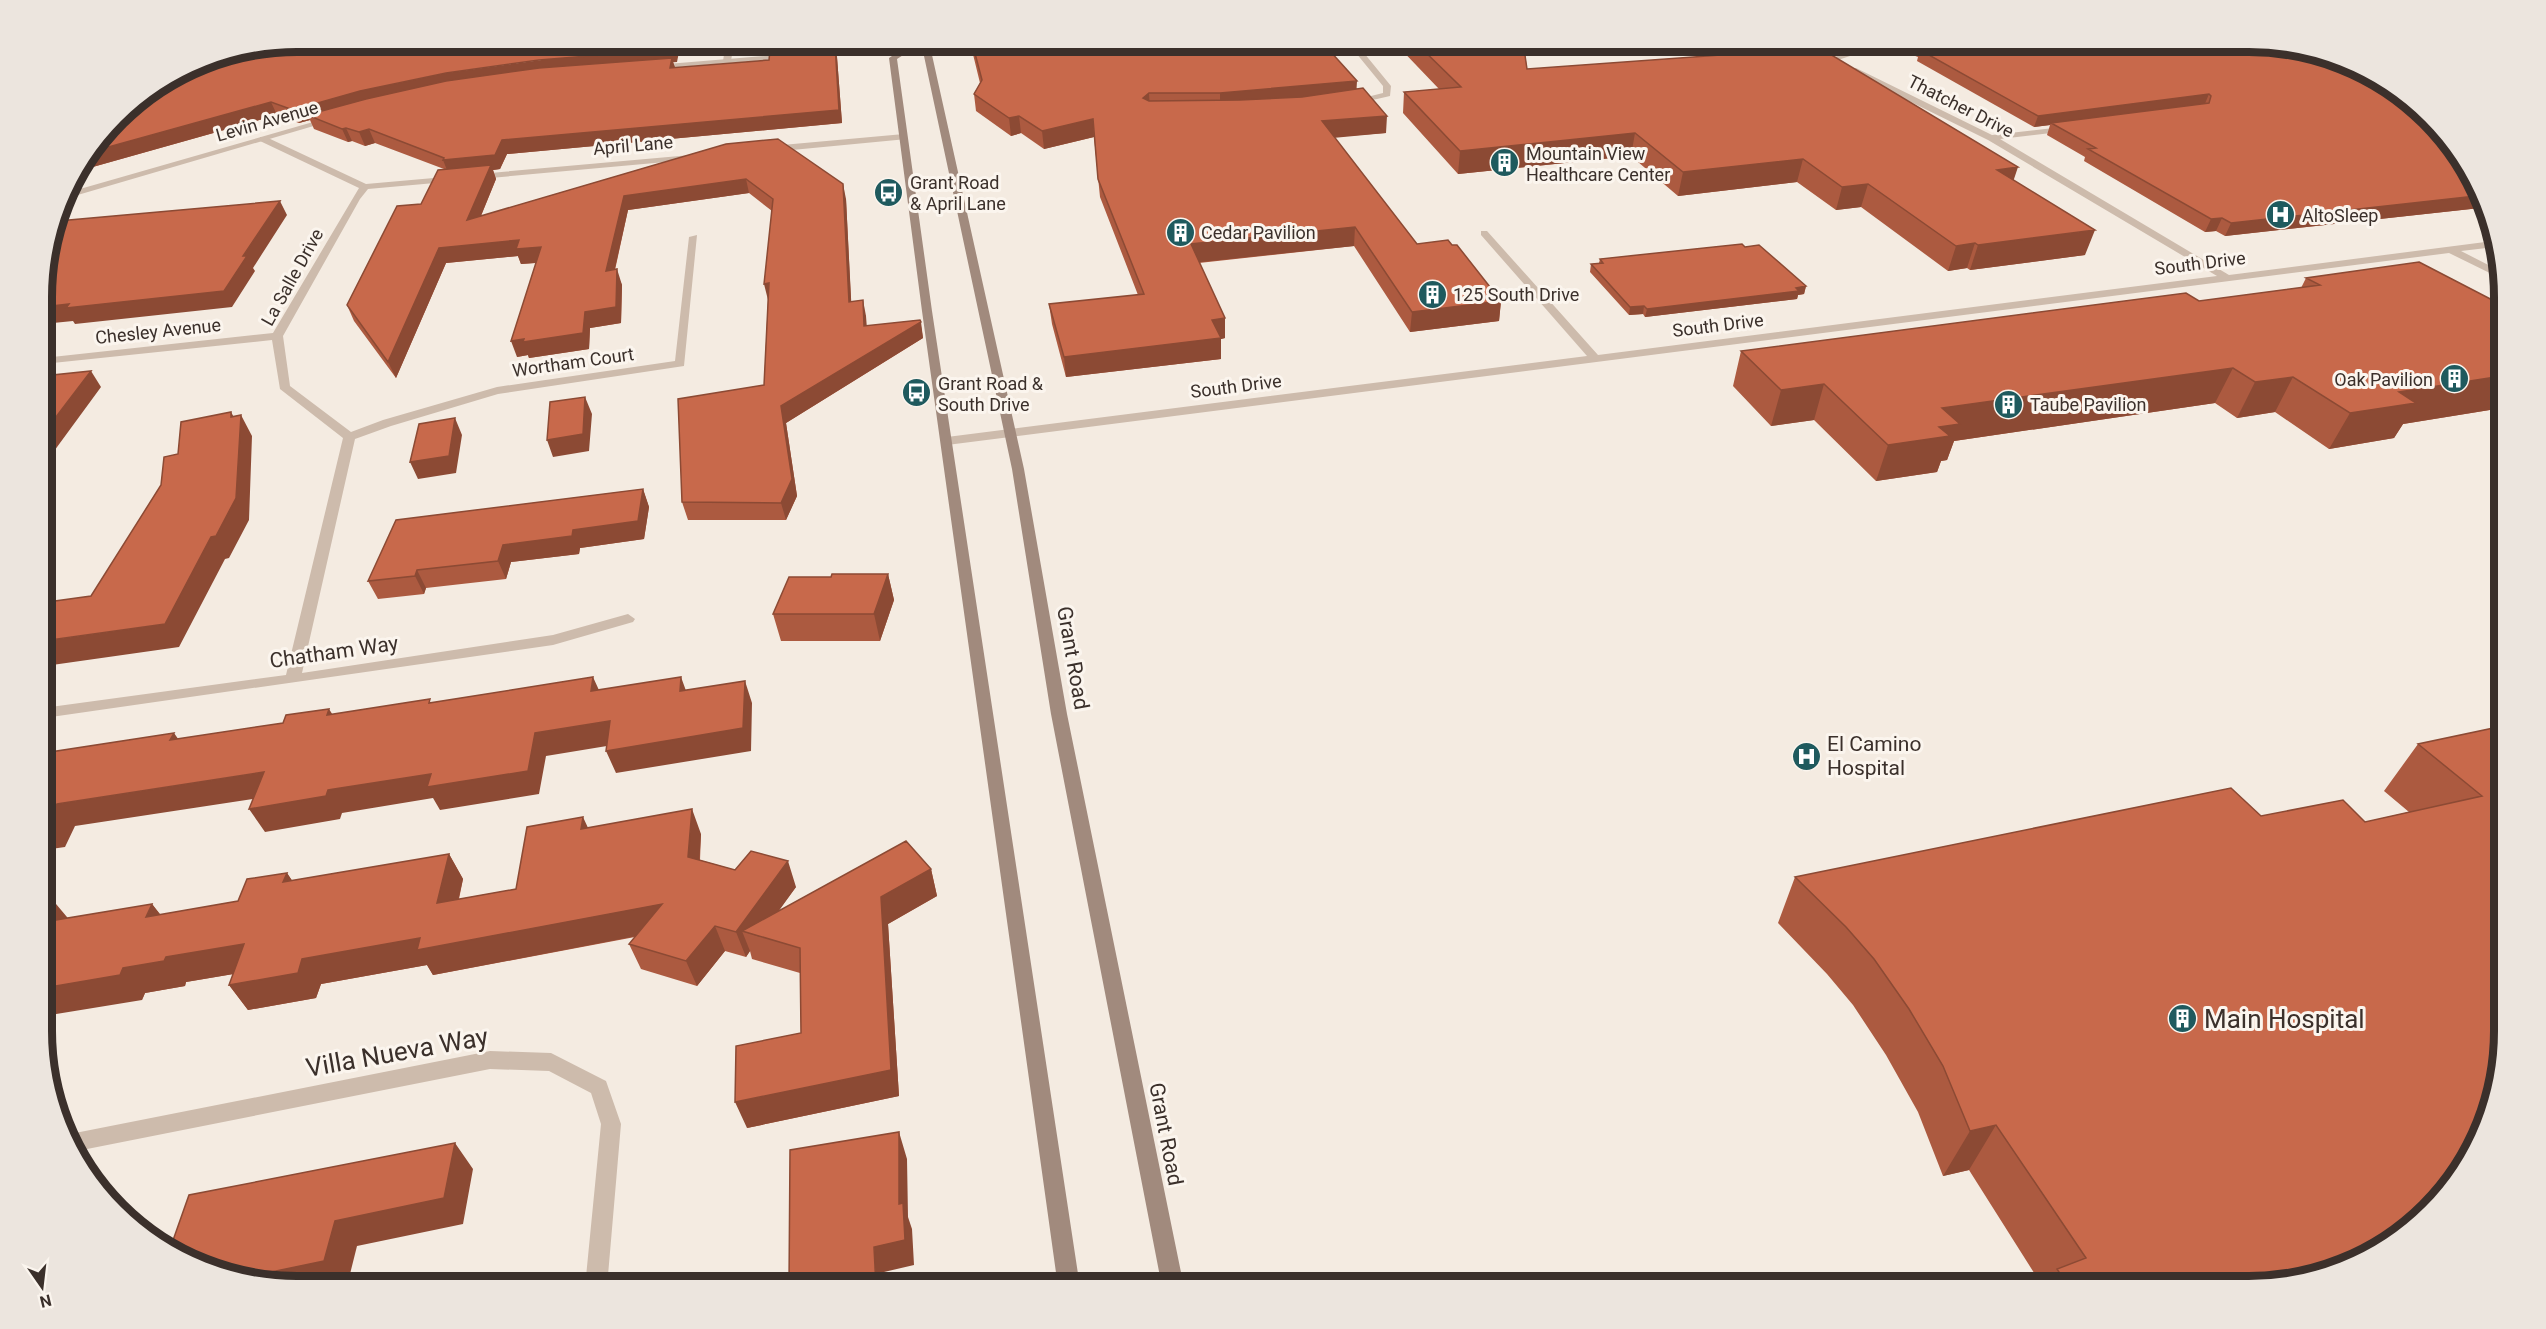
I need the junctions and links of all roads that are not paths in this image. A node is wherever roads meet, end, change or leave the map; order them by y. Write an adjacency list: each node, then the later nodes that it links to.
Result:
1 (729, 52): 15 (street)
2 (829, 52): 9 (street)
3 (901, 52): 20 (main road)
4 (923, 52): 36 (main road, Grant Road)
5 (1360, 52): 17 (street)
6 (1672, 52): 12 (street)
7 (1716, 52): 11 (street)
8 (1855, 52): 14 (street)
9 (809, 54)
10 (798, 55): 15 (street)
11 (1777, 55)
12 (1667, 56)
13 (1821, 58): 14 (street, Thatcher Drive)
14 (1832, 59): 21 (street, Thatcher Drive)
15 (728, 61): 16 (street)
16 (647, 68)
17 (1345, 103)
18 (337, 118): 22 (street, Levin Avenue)
19 (2073, 127): 21 (street)
20 (904, 137): 23 (street); 38 (main road)
21 (1991, 138): 32 (street, Thatcher Drive)
22 (263, 139): 25 (street); 26 (street, Levin Avenue)
23 (766, 150)
24 (707, 155): 25 (street, April Lane)
25 (364, 188): 33 (street, La Salle Drive)
26 (76, 193)
27 (1484, 232): 34 (street)
28 (694, 237): 37 (street, Wortham Court)
29 (2488, 245): 30 (street, South Drive)
30 (2451, 250): 31 (street); 32 (street, South Drive)
31 (2492, 271)
32 (2227, 278): 34 (street, South Drive)
33 (277, 336): 35 (street, Chesley Avenue); 37 (street, La Salle Drive)
34 (1596, 359): 36 (street, South Drive)
35 (52, 361)
36 (1010, 433): 38 (street, South Drive); 45 (main road, Grant Road)
37 (349, 437): 40 (street)
38 (947, 441): 44 (main road)
39 (628, 619): 40 (street, Chatham Way)
40 (293, 679): 41 (street, Chatham Way)
41 (52, 712)
42 (78, 1141): 43 (street, Villa Nueva Way)
43 (597, 1276)
44 (1067, 1276)
45 (1171, 1276)

